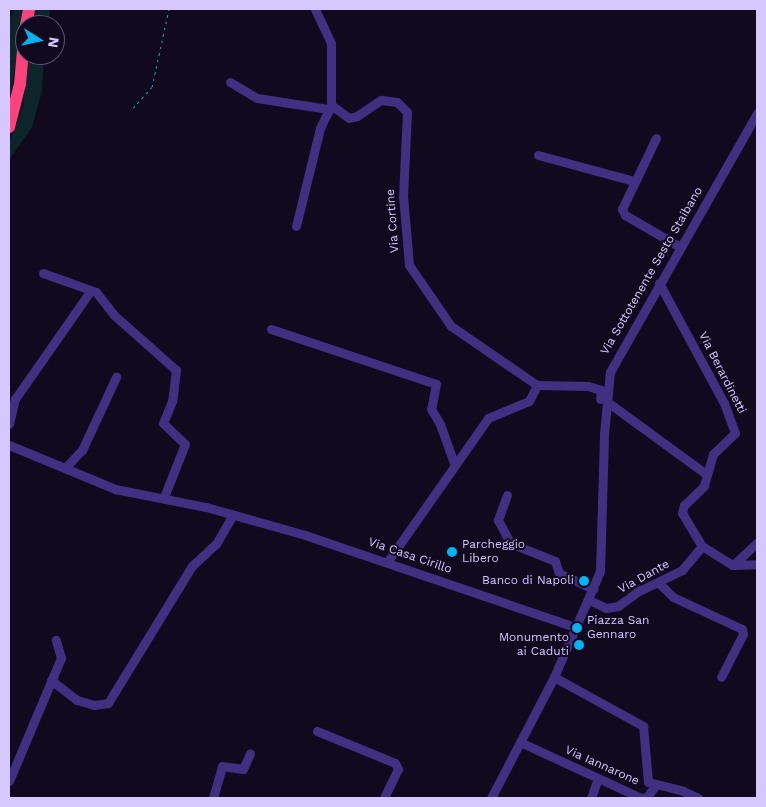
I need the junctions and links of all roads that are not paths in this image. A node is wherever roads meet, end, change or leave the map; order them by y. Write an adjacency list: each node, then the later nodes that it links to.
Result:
1 (315, 9): 4 (street)
2 (22, 65): 6 (highway)
3 (230, 82): 4 (street)
4 (329, 107): 10 (street); 17 (street, Via Cortine)
5 (757, 113): 11 (street, Via Sottotenente Sesto Staibano)
6 (9, 127)
7 (656, 138): 9 (street)
8 (538, 155): 9 (street)
9 (634, 181): 11 (street)
10 (296, 226)
11 (680, 246): 13 (street, Via Sottotenente Sesto Staibano)
12 (43, 273): 26 (street)
13 (659, 283): 18 (street, Via Sottotenente Sesto Staibano); 24 (street, Via Berardinetti)
14 (89, 293): 19 (street)
15 (271, 329): 22 (street)
16 (116, 377): 23 (street)
17 (537, 385): 21 (street, Via Cortine); 22 (street)
18 (606, 401): 21 (street, Via Sottotenente Sesto Staibano); 24 (street)
19 (9, 424)
20 (9, 445): 23 (street, Via Casa Cirillo)
21 (604, 460): 34 (street, Via Sottotenente Sesto Staibano)
22 (454, 463): 30 (street)
23 (64, 468): 26 (street, Via Casa Cirillo)
24 (706, 474): 29 (street, Via Berardinetti)
25 (507, 495): 34 (street)
26 (164, 497): 27 (street, Via Casa Cirillo)
27 (233, 514): 30 (street, Via Casa Cirillo); 40 (street)
28 (757, 543): 32 (street)
29 (702, 546): 32 (street); 33 (street, Via Dante)
30 (388, 561): 36 (street, Via Casa Cirillo)
31 (757, 564): 32 (street)
32 (733, 565)
33 (658, 582): 35 (street, Via Dante); 38 (street)
34 (593, 589): 35 (street, Via Sottotenente Sesto Staibano)
35 (589, 600): 36 (street, Via Sottotenente Sesto Staibano)
36 (576, 627): 39 (street, Via Sottotenente Sesto Staibano)
37 (56, 640): 40 (street)
38 (721, 676)
39 (554, 677): 42 (street, Via Sottotenente Sesto Staibano); 46 (street)
40 (51, 680): 45 (street)
41 (317, 731): 48 (street)
42 (520, 742): 44 (street, Via Iannarone); 49 (street, Via Sottotenente Sesto Staibano)
43 (250, 753): 47 (street)
44 (598, 778): 46 (street, Via Iannarone); 50 (street)
45 (9, 781)
46 (655, 786): 51 (street, Via Iannarone)
47 (213, 798)
48 (384, 798)
49 (491, 798)
50 (591, 798)
51 (698, 798)

